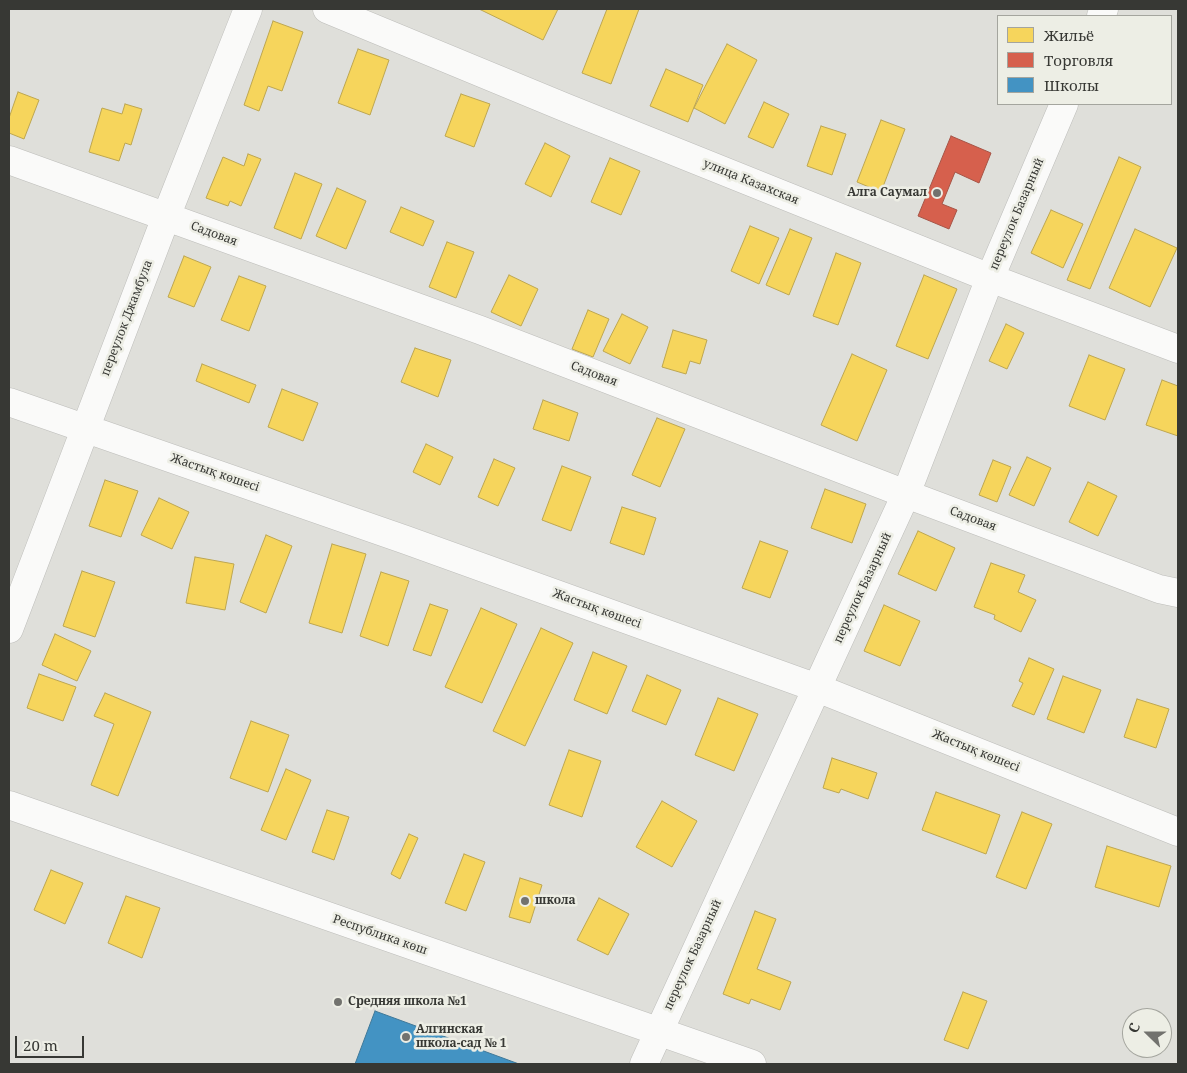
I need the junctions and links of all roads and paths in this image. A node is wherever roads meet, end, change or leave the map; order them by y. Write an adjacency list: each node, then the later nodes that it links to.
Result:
1 (248, 9): 5 (street, переулок Джамбула)
2 (328, 9): 6 (street, улица Казахская)
3 (1064, 105): 6 (street, переулок Базарный)
4 (9, 160): 5 (street, Садовая)
5 (166, 217): 9 (street, переулок Джамбула); 10 (street, Садовая)
6 (990, 278): 7 (street, улица Казахская); 10 (street, переулок Базарный)
7 (1178, 349)
8 (9, 402): 9 (street, Жастық көшесі)
9 (84, 428): 12 (street, переулок Джамбула); 13 (street, Жастық көшесі)
10 (906, 494): 11 (street, Садовая); 13 (street, переулок Базарный)
11 (1178, 593)
12 (9, 629)
13 (817, 688): 15 (street, Жастық көшесі); 16 (street, переулок Базарный)
14 (9, 805): 16 (street, Республика көш)
15 (1178, 832)
16 (657, 1032): 17 (street, переулок Базарный); 18 (street, Республика көш)
17 (644, 1064)
18 (752, 1064)

